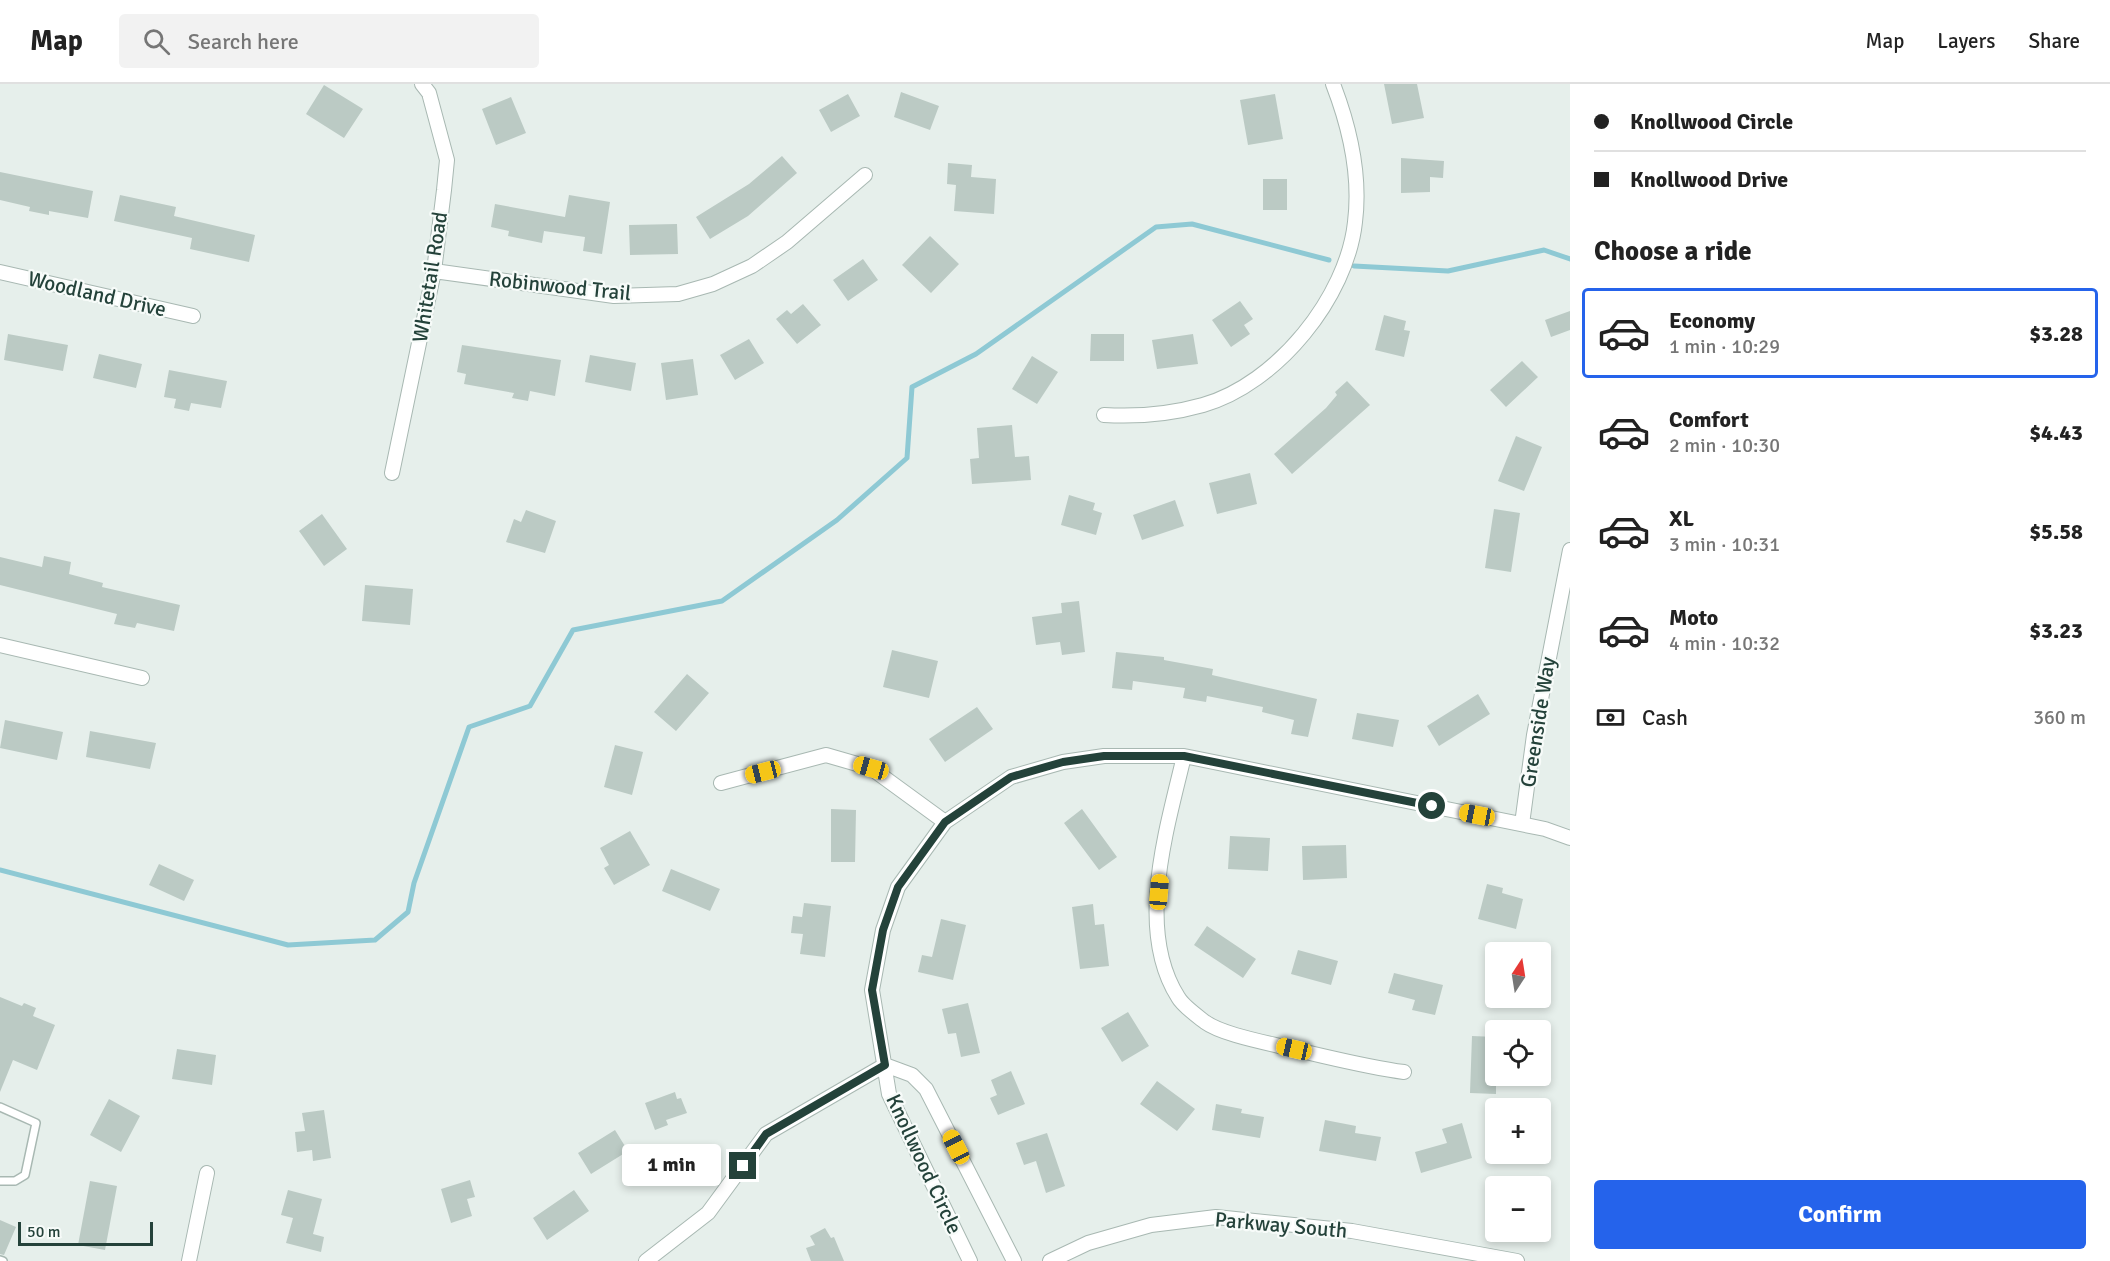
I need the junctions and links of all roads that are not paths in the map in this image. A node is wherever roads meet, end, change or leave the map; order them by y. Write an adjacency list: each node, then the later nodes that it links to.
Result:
1 (422, 84): 4 (street, Whitetail Road)
2 (1333, 84): 7 (street)
3 (865, 176): 4 (street, Robinwood Trail)
4 (434, 271): 8 (street, Whitetail Road)
5 (0, 272): 6 (street, Woodland Drive)
6 (193, 316)
7 (1104, 415)
8 (392, 473)
9 (1570, 550): 10 (street, Greenside Way)
10 (1568, 580): 16 (street, Greenside Way)
11 (0, 645): 12 (street)
12 (142, 678)
13 (1184, 756): 15 (street, Knollwood Circle); 16 (street, Knollwood Circle); 19 (street)
14 (721, 783): 15 (street)
15 (945, 822): 18 (street, Knollwood Circle)
16 (1522, 824): 17 (street, Knollwood Circle)
17 (1570, 838)
18 (885, 1065): 24 (street); 25 (street, Knollwood Circle); 26 (street, Knollwood Circle)
19 (1404, 1072)
20 (0, 1107): 22 (lane)
21 (207, 1173): 23 (street)
22 (0, 1181)
23 (189, 1261)
24 (646, 1261)
25 (970, 1261)
26 (1014, 1261)
27 (1050, 1261): 28 (street, Parkway South)
28 (1518, 1261)

